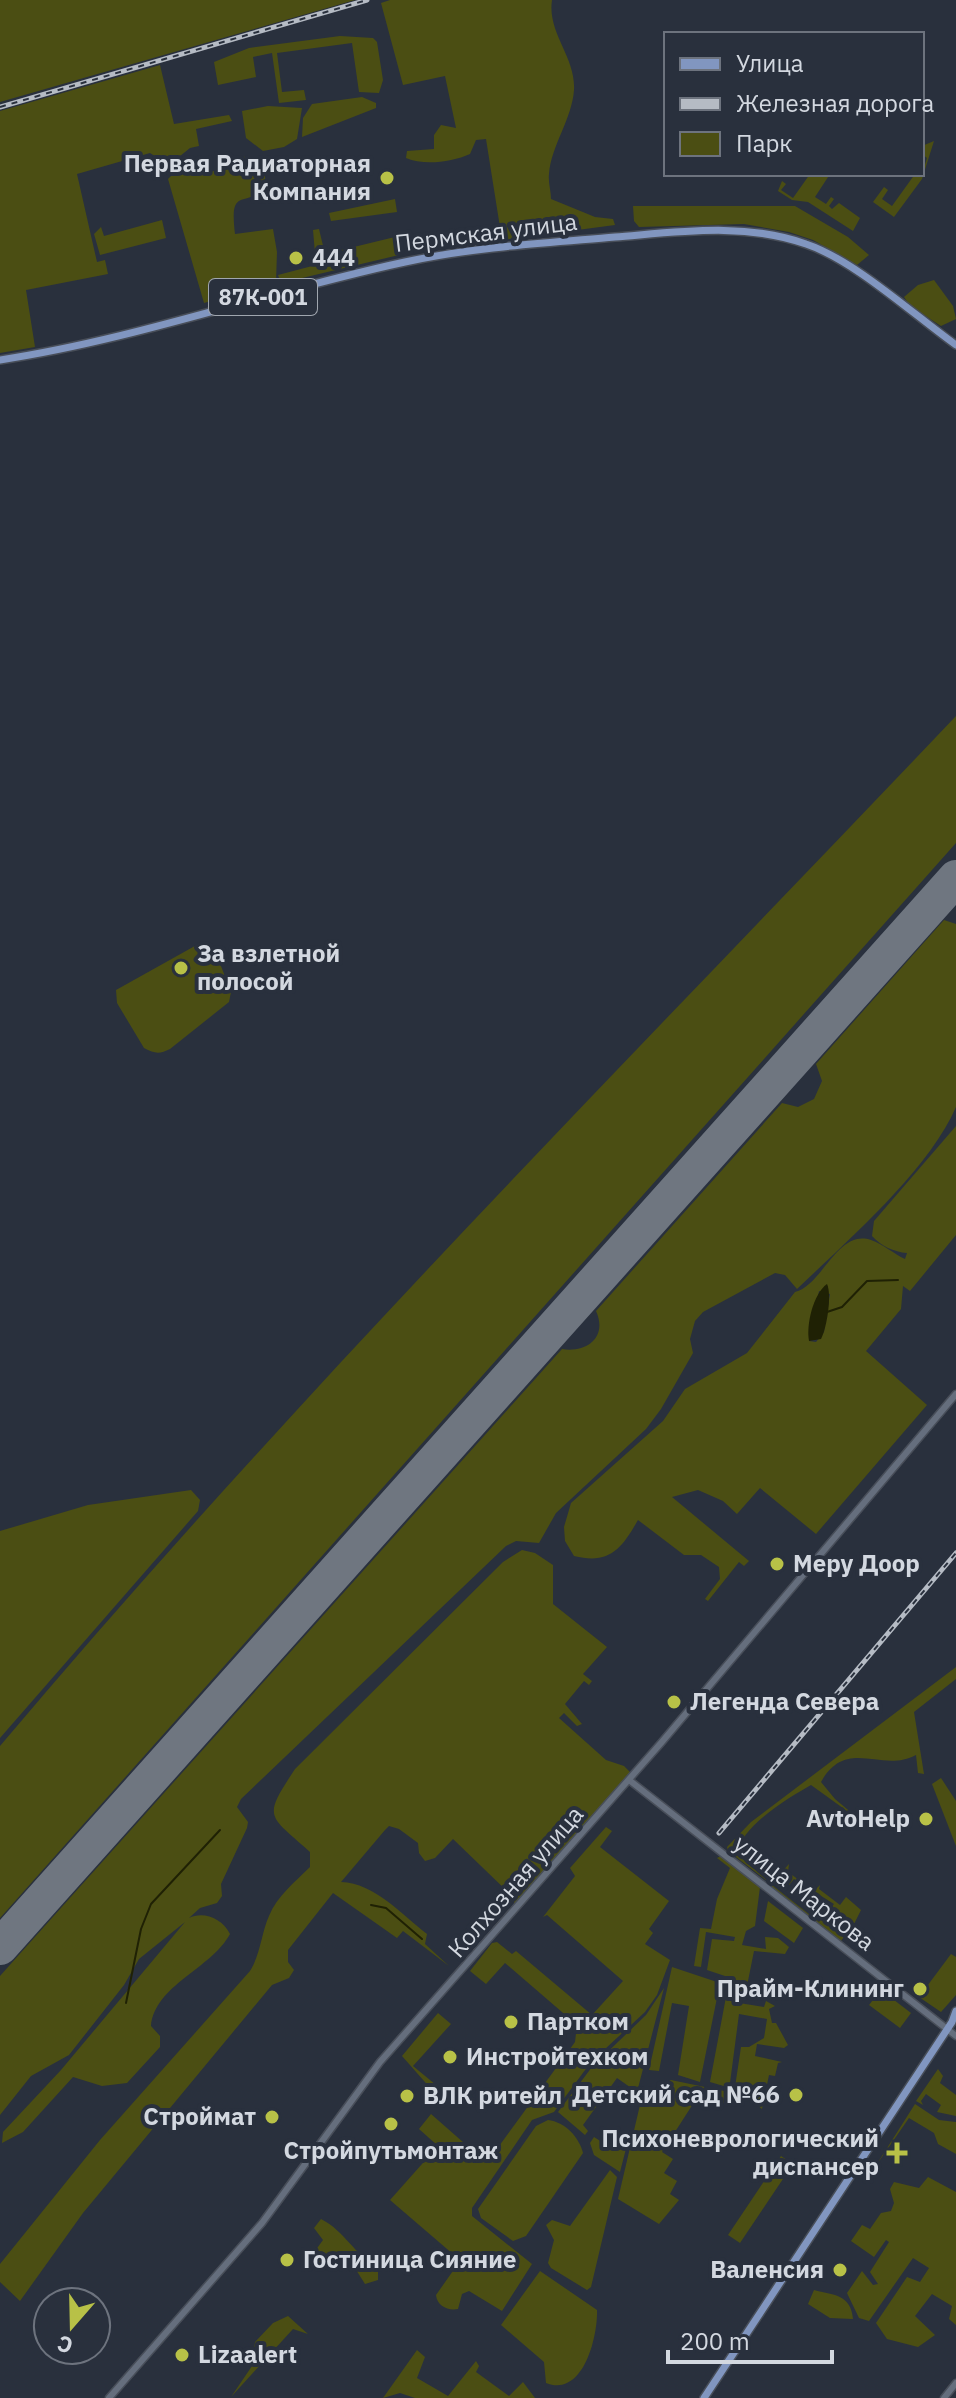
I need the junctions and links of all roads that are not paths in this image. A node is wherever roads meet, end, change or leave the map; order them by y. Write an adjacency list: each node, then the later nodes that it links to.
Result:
1 (956, 345): 2 (main road, Пермская улица / 87К-001)
2 (0, 360)
3 (956, 1394): 4 (street, Колхозная улица)
4 (629, 1780): 6 (street, улица Маркова); 9 (street, Колхозная улица)
5 (956, 2011): 6 (main road)
6 (952, 2024): 7 (street, улица Маркова); 10 (main road)
7 (956, 2036)
8 (956, 2383): 11 (street)
9 (109, 2398)
10 (704, 2398)
11 (944, 2398)

